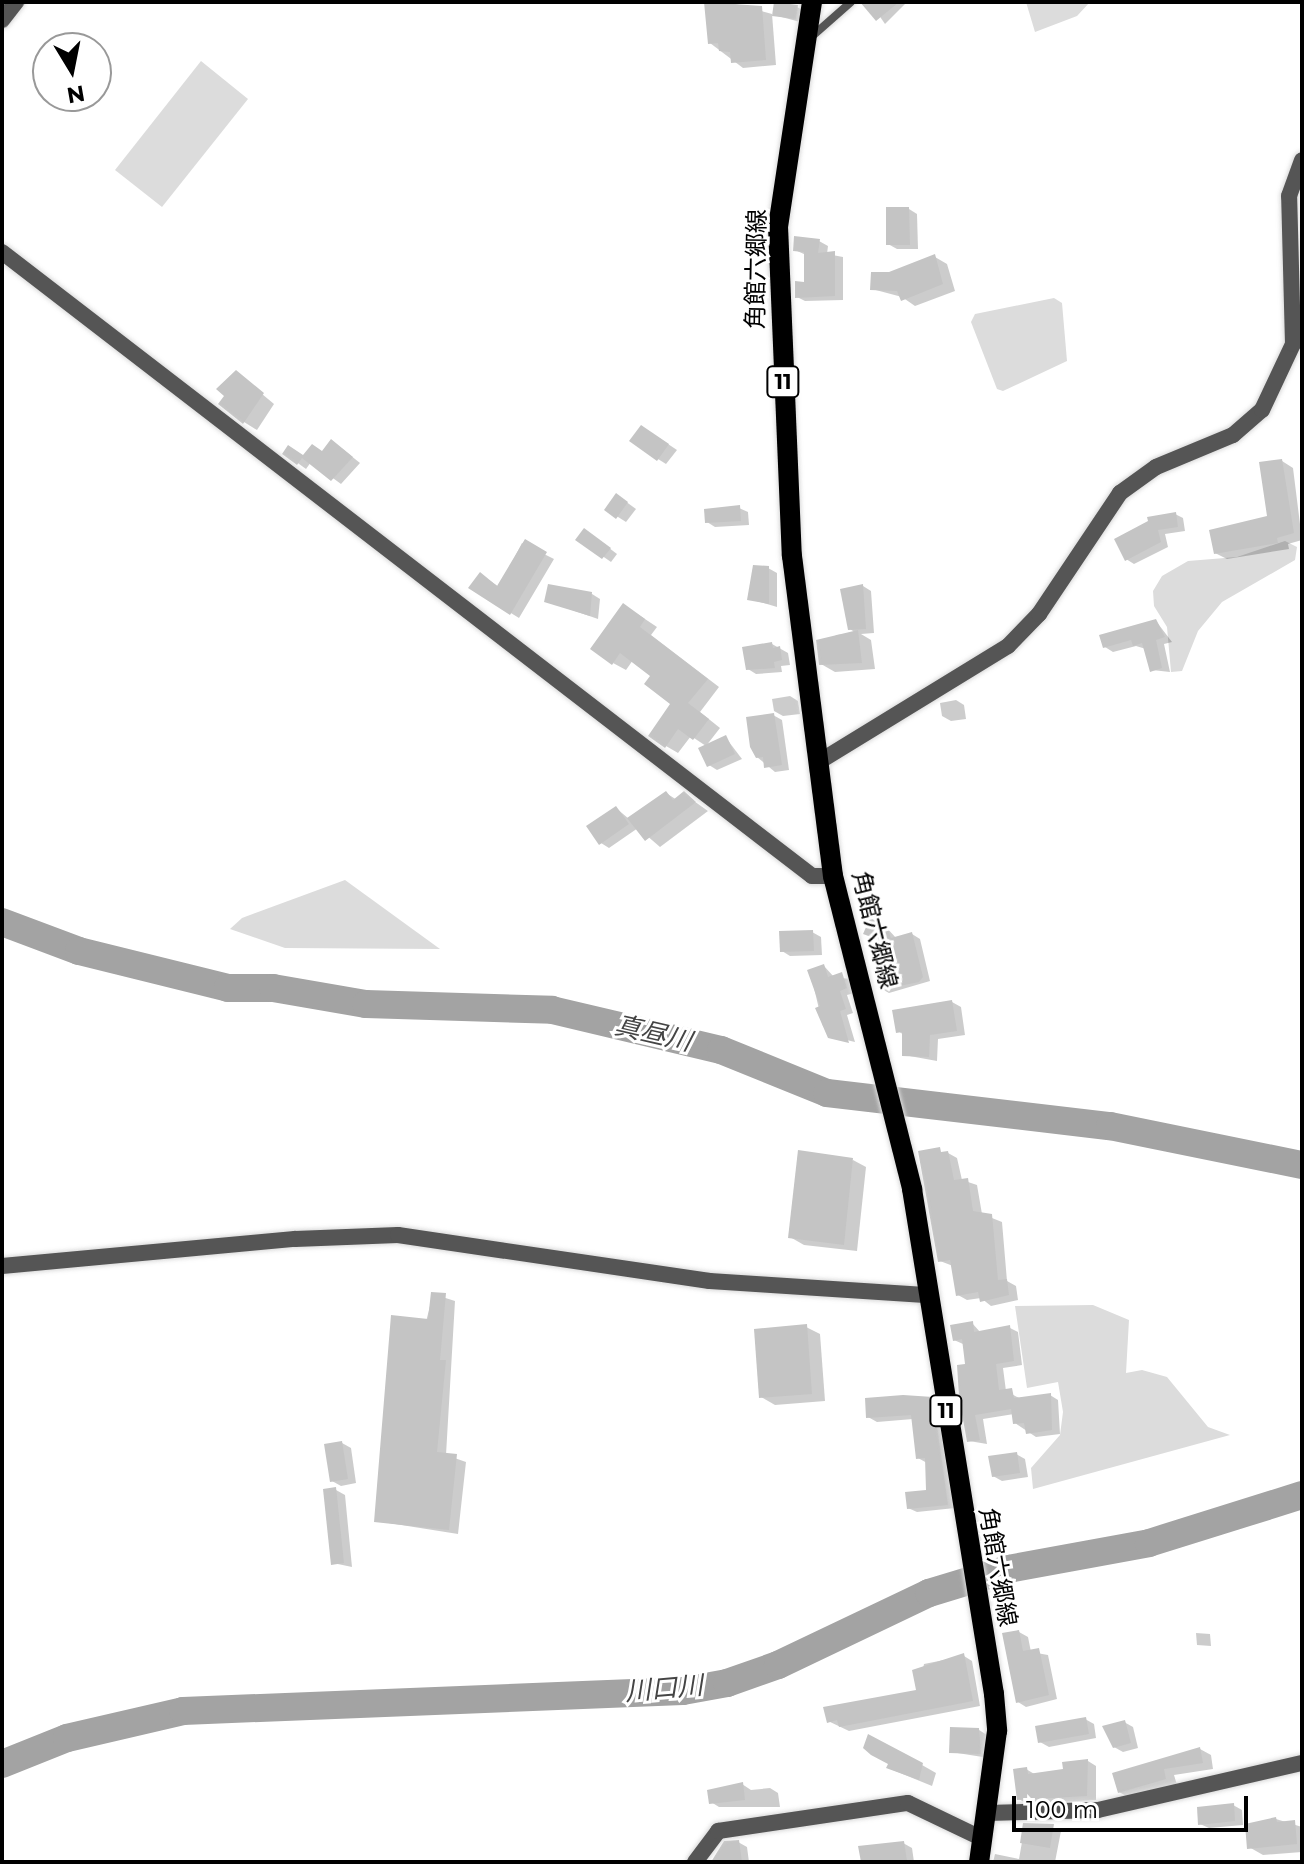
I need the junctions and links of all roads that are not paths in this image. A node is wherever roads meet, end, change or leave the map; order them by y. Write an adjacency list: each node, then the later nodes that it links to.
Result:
1 (16, 2): 4 (street)
2 (812, 2): 5 (main road, 角館六郷線 / 11)
3 (851, 2): 5 (lane)
4 (2, 20)
5 (806, 42): 8 (main road, 角館六郷線 / 11)
6 (1302, 160): 8 (street)
7 (2, 252): 9 (street)
8 (817, 763): 9 (main road, 角館六郷線 / 11)
9 (833, 876): 11 (main road, 角館六郷線 / 11)
10 (2, 1266): 11 (street)
11 (929, 1295): 13 (main road, 角館六郷線 / 11)
12 (1302, 1763): 13 (street)
13 (987, 1813): 14 (main road, 角館六郷線 / 11)
14 (983, 1839): 15 (street); 16 (main road, 角館六郷線 / 11)
15 (695, 1862)
16 (979, 1862)

